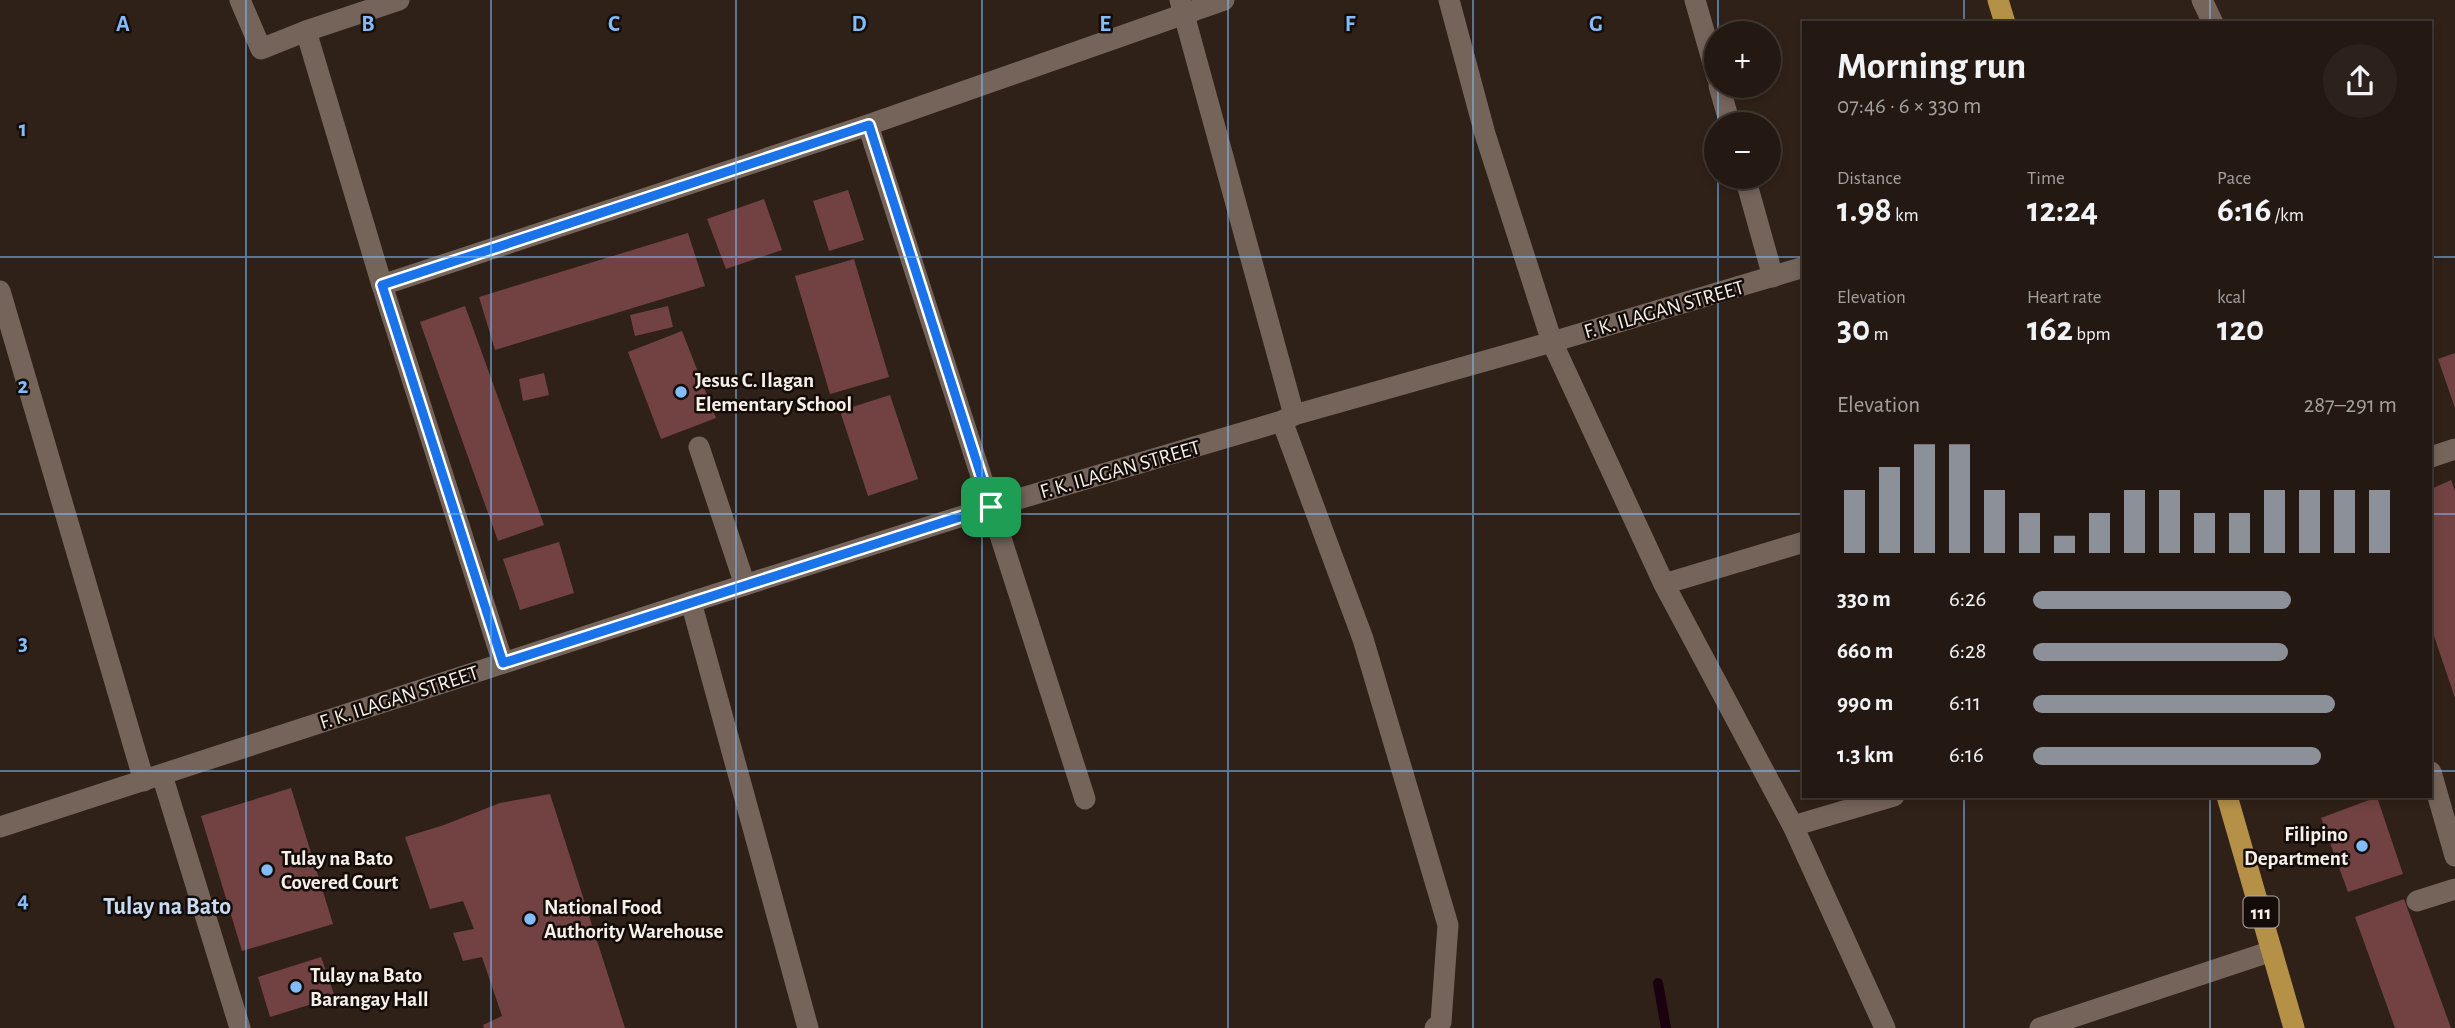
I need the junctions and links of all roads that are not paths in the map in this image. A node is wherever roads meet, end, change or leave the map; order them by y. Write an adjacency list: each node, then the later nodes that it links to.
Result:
1 (240, 0): 11 (street)
2 (399, 0): 11 (street)
3 (1224, 0): 8 (street)
4 (1448, 0): 19 (street)
5 (1695, 0): 12 (street)
6 (1998, 0): 9 (main road)
7 (2202, 0): 10 (street)
8 (1182, 7): 13 (street); 20 (street)
9 (2004, 21)
10 (2212, 21)
11 (306, 30): 17 (street)
12 (1704, 31)
13 (869, 125): 17 (street); 24 (street)
14 (1748, 189): 16 (street)
15 (1802, 268): 16 (street, F. K. ILAGAN STREET)
16 (1773, 277): 19 (street, F. K. ILAGAN STREET)
17 (382, 285): 29 (street)
18 (0, 291): 31 (street)
19 (1552, 342): 20 (street, F. K. ILAGAN STREET); 26 (street)
20 (1288, 418): 24 (street, F. K. ILAGAN STREET); 43 (street)
21 (699, 447): 27 (street)
22 (2455, 449): 23 (street)
23 (2432, 457)
24 (991, 507): 27 (street, F. K. ILAGAN STREET); 34 (street)
25 (1802, 543): 26 (street)
26 (1664, 584): 35 (street)
27 (745, 585): 28 (street, F. K. ILAGAN STREET)
28 (691, 602): 29 (street, F. K. ILAGAN STREET); 42 (street)
29 (503, 663): 31 (street, F. K. ILAGAN STREET)
30 (2432, 776): 37 (street)
31 (153, 778): 36 (street, F. K. ILAGAN STREET); 41 (street)
32 (1888, 798): 35 (street)
33 (2228, 798): 40 (main road, 111)
34 (1085, 799)
35 (1793, 826): 44 (street)
36 (0, 827)
37 (2455, 856)
38 (2455, 889): 39 (street)
39 (2417, 901)
40 (2272, 951): 45 (street); 46 (main road, 111)
41 (240, 1028)
42 (808, 1028)
43 (1435, 1028)
44 (1885, 1028)
45 (2040, 1028)
46 (2294, 1028)

